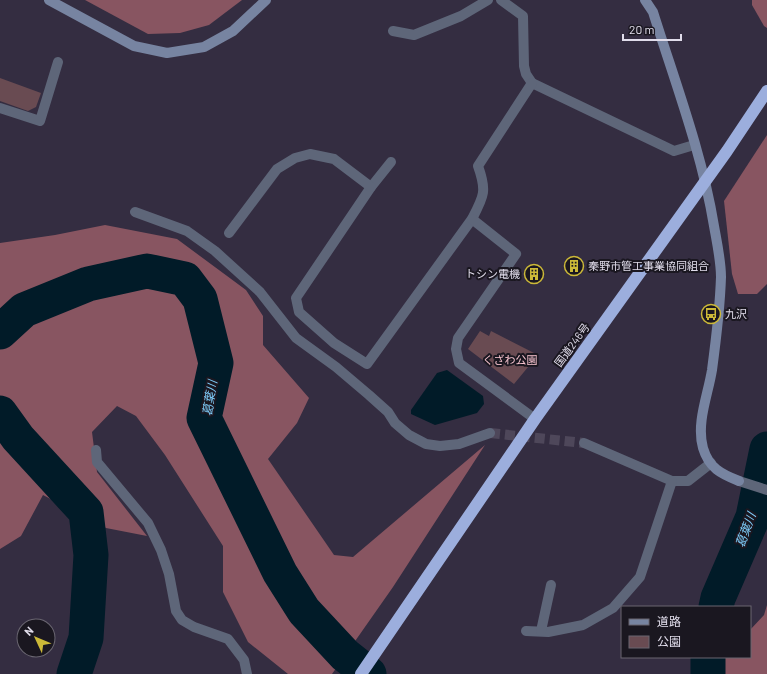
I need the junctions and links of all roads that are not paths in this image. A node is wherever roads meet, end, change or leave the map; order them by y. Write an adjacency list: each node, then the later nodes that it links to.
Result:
1 (49, 0): 2 (street)
2 (266, 0)
3 (488, 0): 6 (street)
4 (501, 0): 8 (street)
5 (645, 0): 11 (street)
6 (393, 31)
7 (58, 62): 10 (street)
8 (532, 83): 11 (street); 16 (street)
9 (767, 91): 13 (highway, 国道246号)
10 (0, 108)
11 (694, 145): 13 (street)
12 (391, 162): 14 (street)
13 (705, 181): 20 (highway, 国道246号); 24 (street)
14 (370, 187): 17 (street); 18 (street)
15 (135, 212): 19 (street)
16 (472, 219): 18 (street); 20 (street)
17 (229, 233)
18 (334, 343): 19 (street)
19 (323, 357): 21 (street)
20 (535, 419): 31 (highway, 国道246号)
21 (490, 433)
22 (584, 443): 25 (street)
23 (96, 450): 30 (street)
24 (711, 464): 25 (street); 26 (street)
25 (672, 481): 29 (street)
26 (767, 490)
27 (551, 585): 29 (street)
28 (526, 631): 29 (street)
29 (541, 631)
30 (247, 674)
31 (361, 674)

